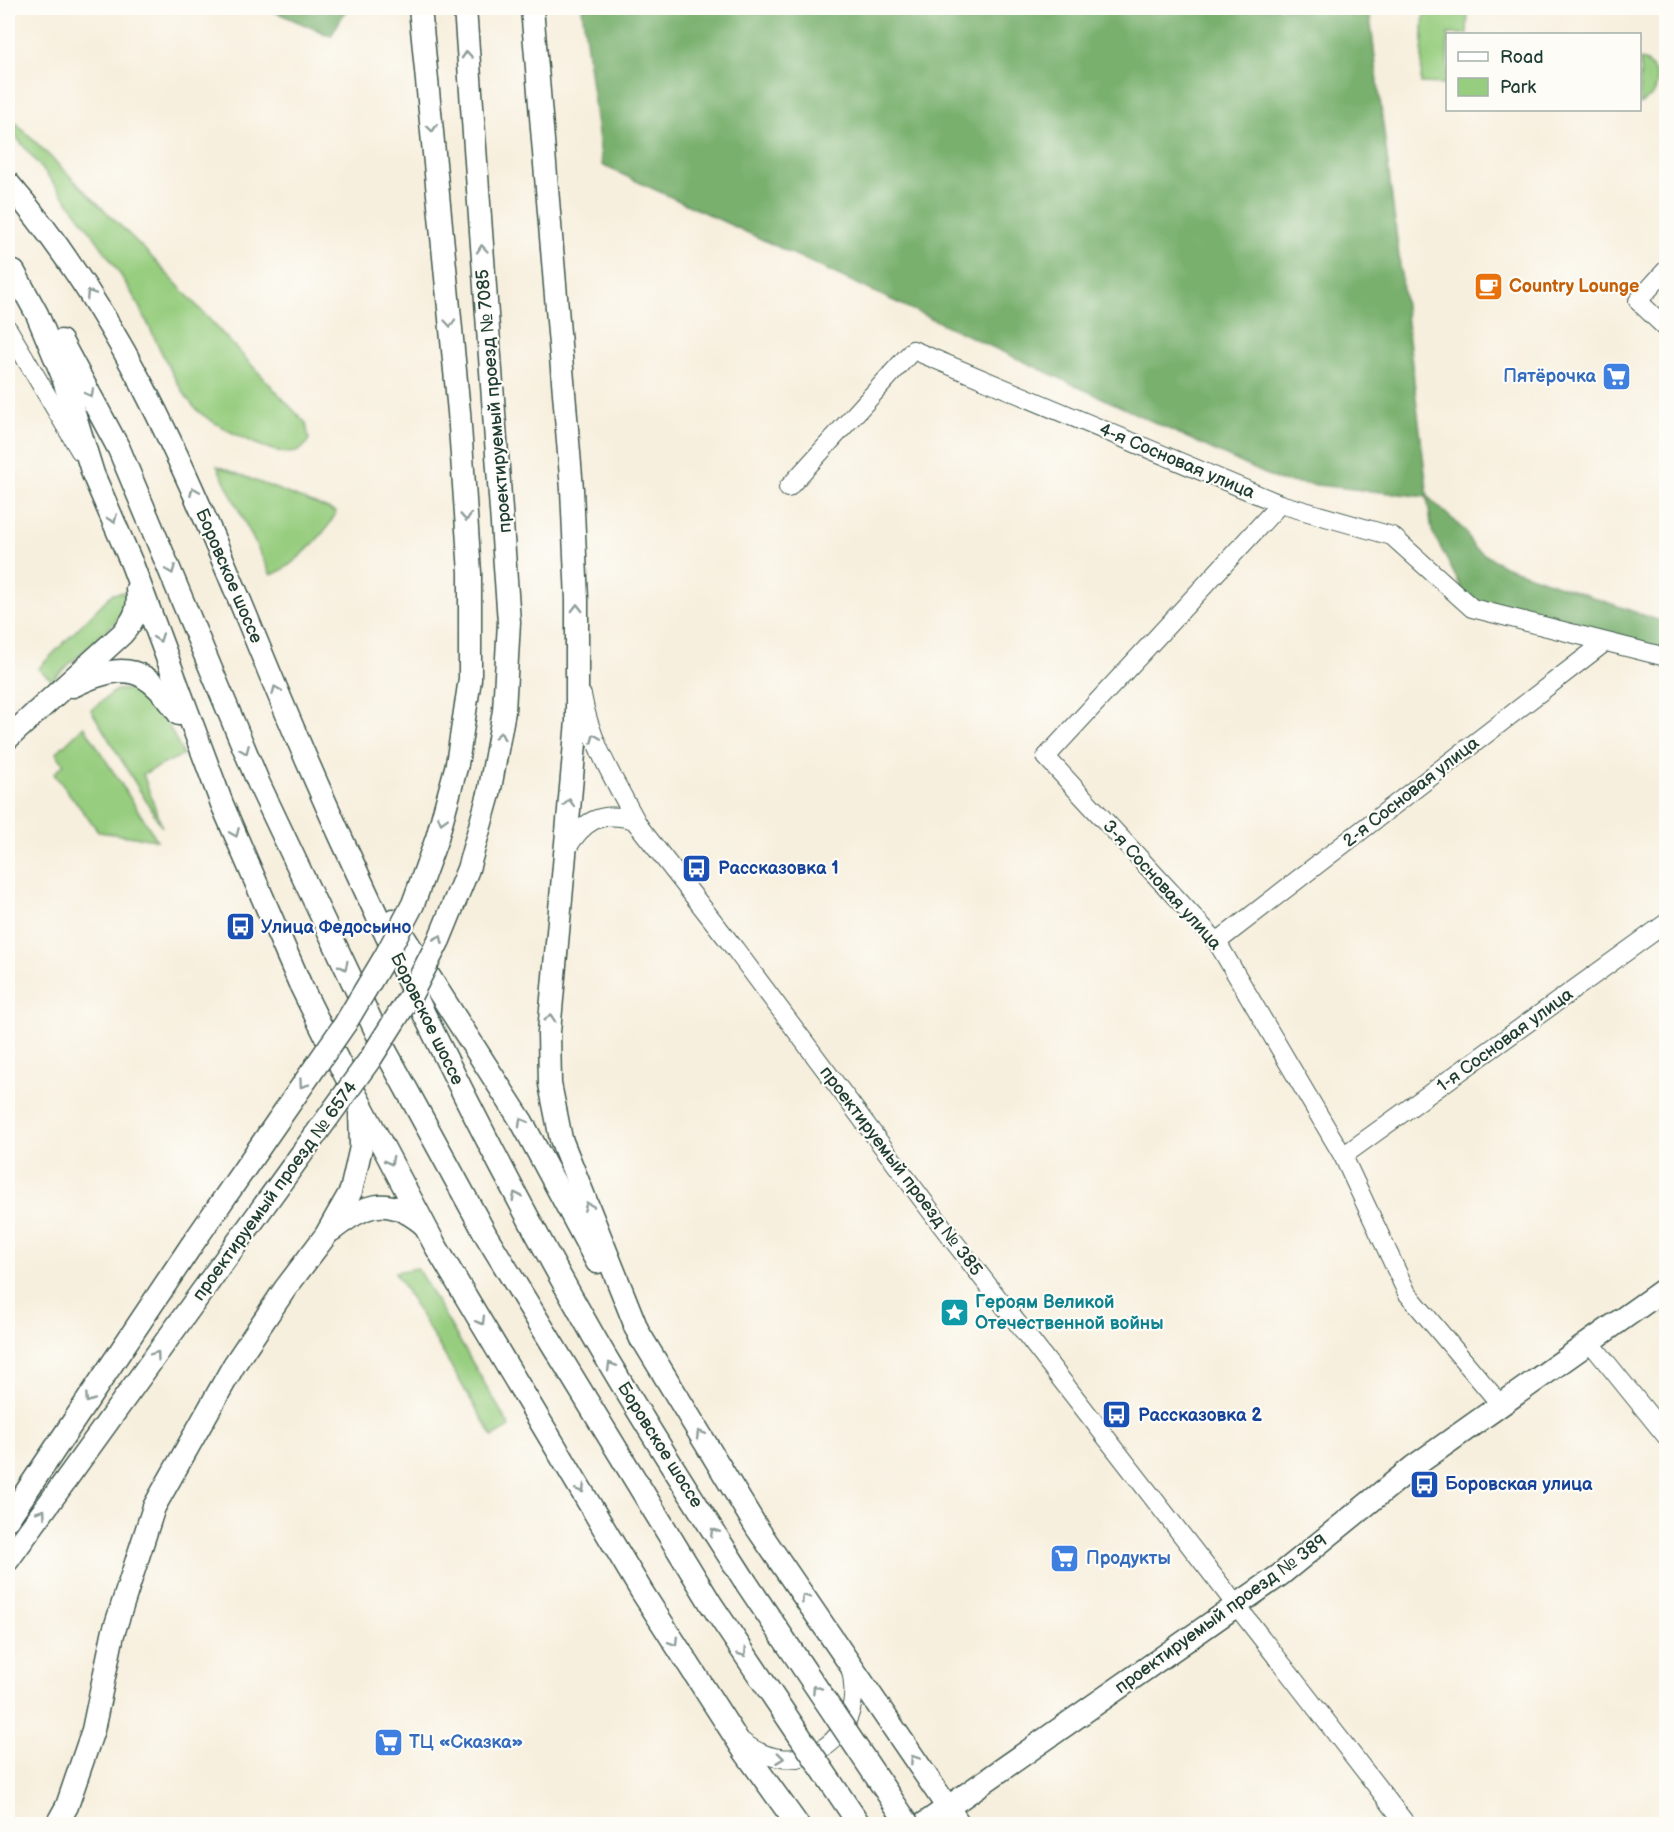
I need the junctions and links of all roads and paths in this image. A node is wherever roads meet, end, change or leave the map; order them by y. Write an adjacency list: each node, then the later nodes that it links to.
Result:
1 (420, 8): 20 (main road, проектируемый проезд № 7085, one-way to 20)
2 (465, 8): 21 (main road, проектируемый проезд № 7085, one-way to 2)
3 (532, 8): 15 (main road, one-way to 3)
4 (8, 183): 19 (main road, Боровское шоссе, one-way to 4)
5 (11, 268): 9 (main road); 43 (main road, one-way to 43, bridge)
6 (1666, 270): 7 (street)
7 (1666, 328)
8 (8, 329): 9 (street)
9 (93, 474): 12 (main road, one-way to 12)
10 (788, 488): 11 (street, 4-я Сосновая улица)
11 (1280, 504): 13 (street, 4-я Сосновая улица); 25 (street, 3-я Сосновая улица)
12 (132, 564): 16 (main road); 18 (main road, one-way to 18)
13 (1604, 643): 14 (street, 4-я Сосновая улица); 25 (street, 2-я Сосновая улица)
14 (1666, 657)
15 (577, 661): 22 (street, проектируемый проезд № 385, one-way to 15); 23 (main road, one-way to 15)
16 (58, 693): 17 (main road); 18 (main road)
17 (8, 738)
18 (197, 740): 26 (main road, one-way to 26)
19 (308, 763): 31 (main road, one-way to 19); 44 (main road, Боровское шоссе, one-way to 19, bridge)
20 (457, 764): 35 (main road, проектируемый проезд № 6574, one-way to 35, bridge)
21 (489, 794): 36 (main road, проектируемый проезд № 6574, one-way to 21, bridge)
22 (637, 824): 23 (street); 37 (street, проектируемый проезд № 385)
23 (565, 851): 31 (main road, one-way to 23)
24 (1666, 923): 27 (street, 1-я Сосновая улица)
25 (1217, 942): 27 (street, 3-я Сосновая улица)
26 (359, 1104): 28 (main road, one-way to 28); 29 (main road)
27 (1343, 1156): 33 (street, 3-я Сосновая улица)
28 (424, 1225): 29 (main road); 39 (main road, one-way to 39)
29 (326, 1235): 41 (main road)
30 (1666, 1288): 32 (main road, проектируемый проезд № 389)
31 (641, 1339): 38 (main road, one-way to 31)
32 (1590, 1342): 33 (main road, проектируемый проезд № 389); 34 (street)
33 (1501, 1405): 37 (main road, проектируемый проезд № 389)
34 (1666, 1436)
35 (8, 1519)
36 (8, 1560)
37 (1236, 1607): 40 (main road, проектируемый проезд № 389); 46 (street)
38 (842, 1653): 39 (street, one-way to 38); 40 (main road, one-way to 38)
39 (731, 1730): 42 (main road)
40 (953, 1816): 45 (main road, проектируемый проезд № 389)
41 (57, 1824)
42 (797, 1824)
43 (859, 1824)
44 (908, 1824)
45 (924, 1824)
46 (1406, 1824)

